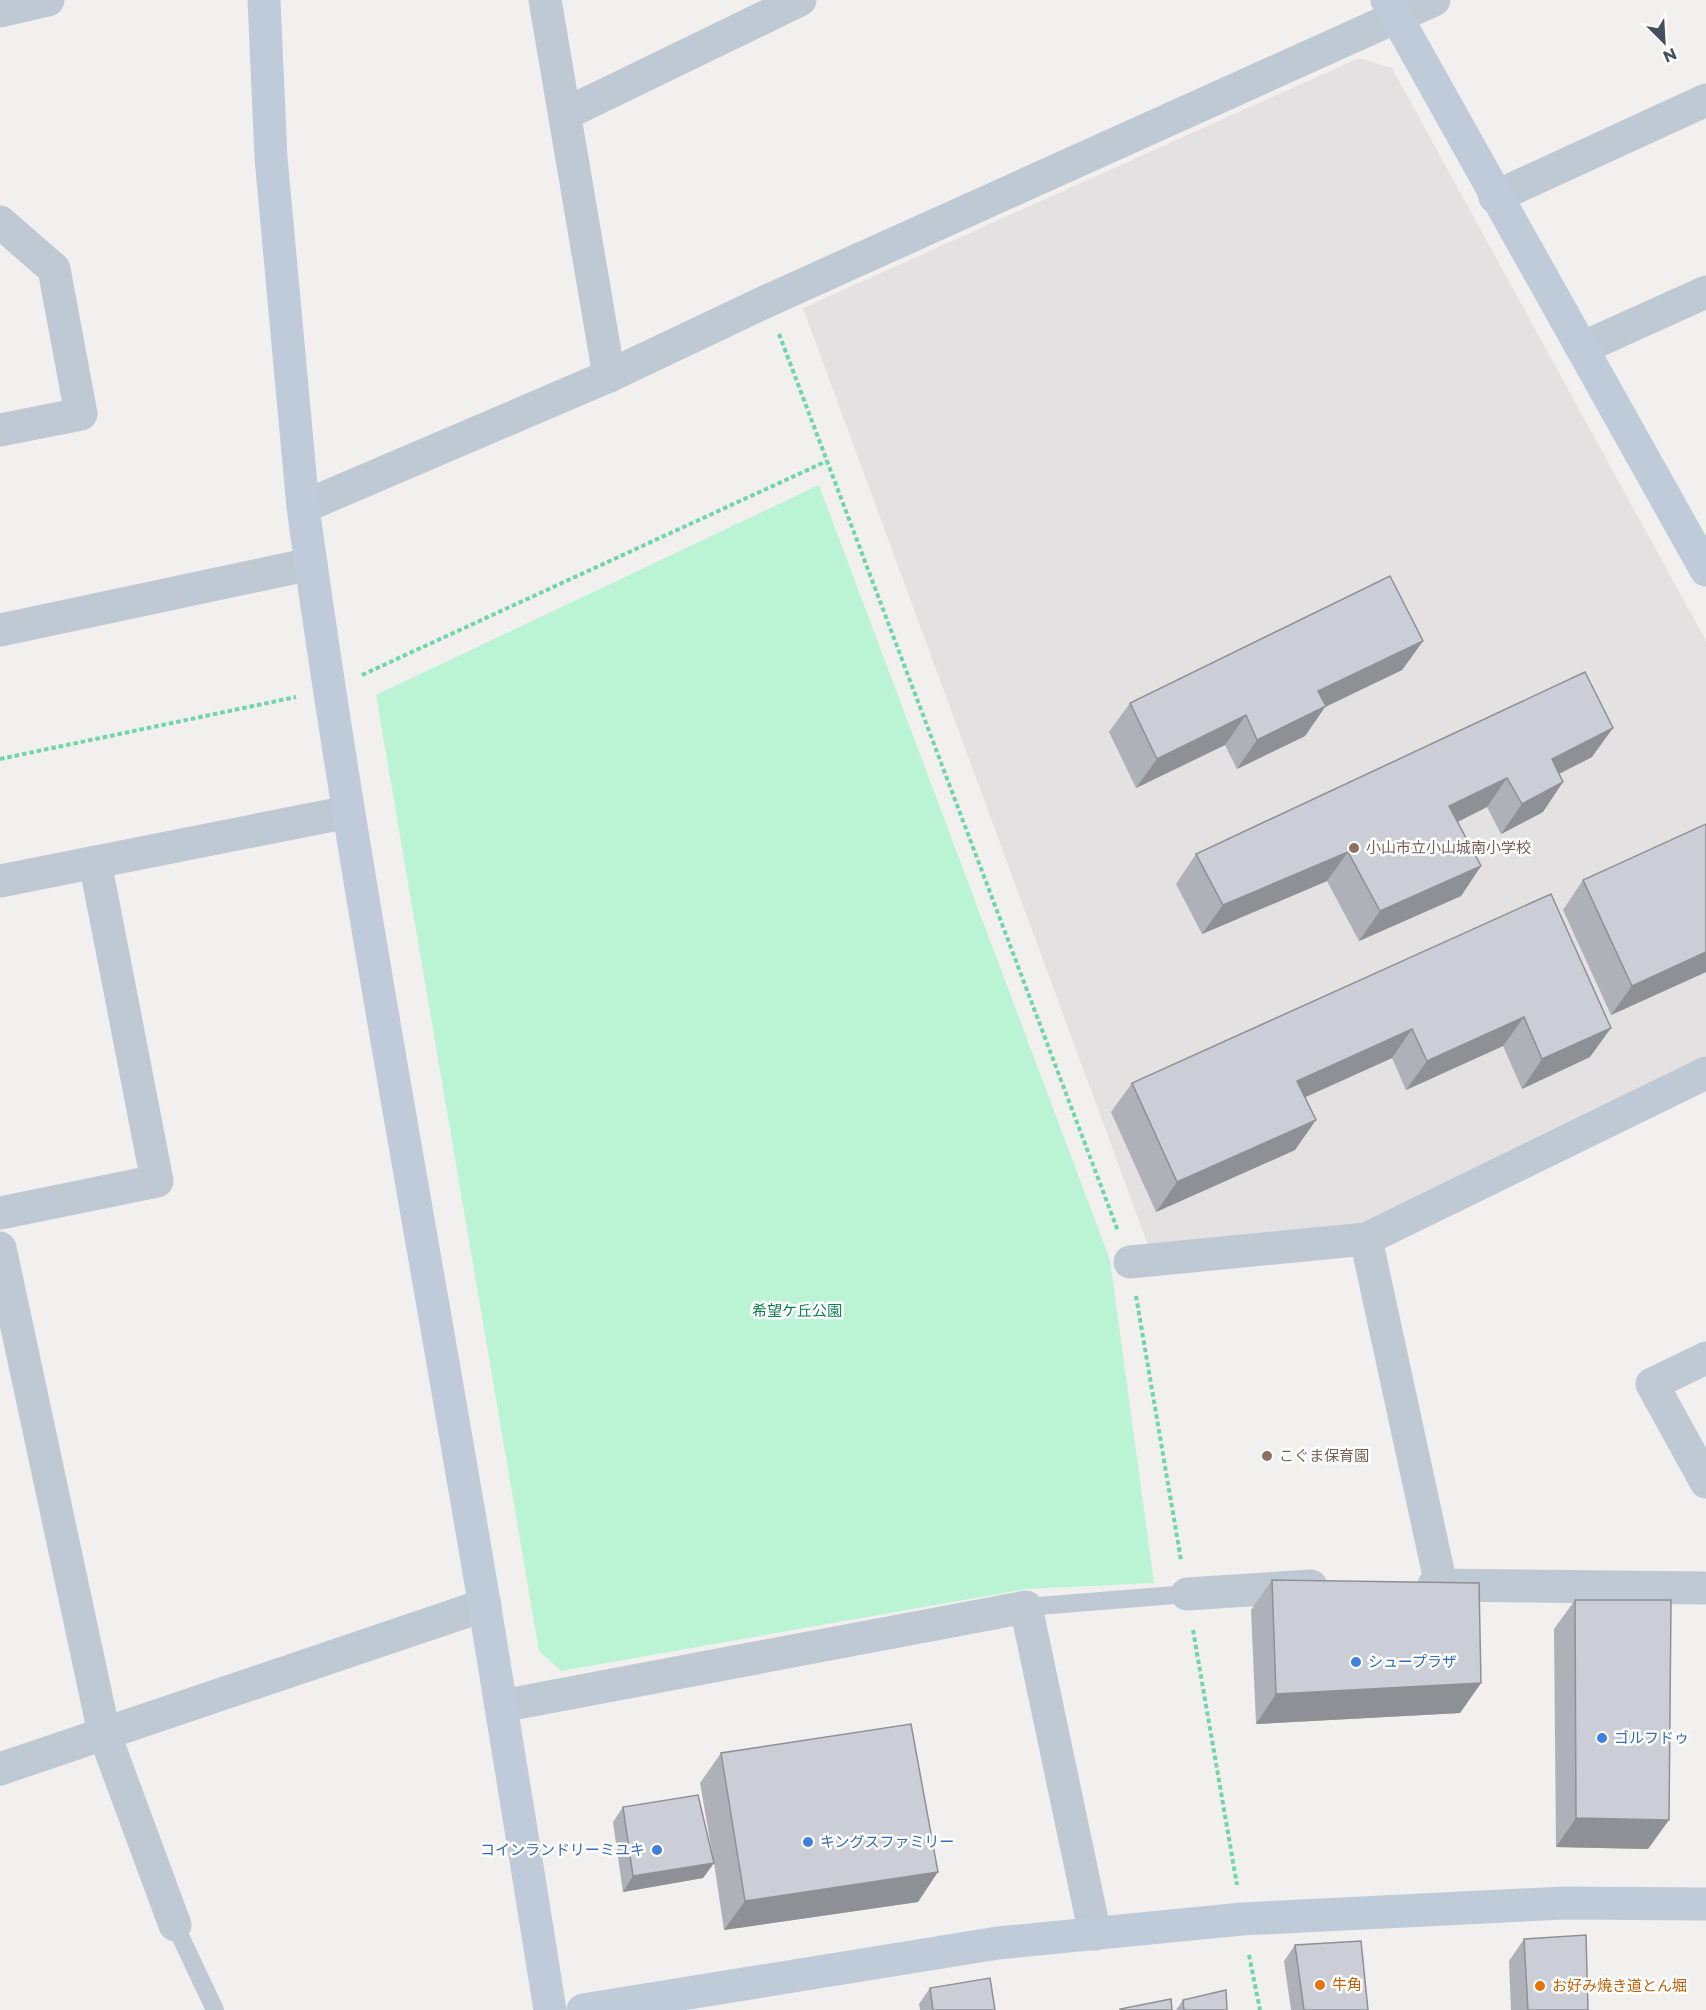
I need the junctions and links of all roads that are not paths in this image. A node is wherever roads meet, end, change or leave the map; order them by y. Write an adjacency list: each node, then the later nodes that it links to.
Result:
1 (48, 0): 7 (street)
2 (264, 0): 16 (street)
3 (545, 0): 9 (street)
4 (800, 0): 9 (street)
5 (1434, 0): 6 (street)
6 (1391, 8): 10 (street); 14 (street)
7 (0, 11)
8 (1706, 99): 10 (street)
9 (565, 114): 14 (street)
10 (1495, 196): 13 (street)
11 (0, 222): 15 (street)
12 (1706, 291): 13 (street)
13 (1582, 348): 18 (street)
14 (609, 376): 16 (street)
15 (0, 430)
16 (303, 507): 17 (street)
17 (311, 564): 19 (street); 20 (street)
18 (1706, 570)
19 (0, 630)
20 (348, 812): 21 (street); 36 (street)
21 (95, 862): 22 (street); 24 (street)
22 (0, 881)
23 (1706, 1073): 25 (street)
24 (0, 1213)
25 (1366, 1239): 27 (street); 32 (street)
26 (0, 1248): 29 (street)
27 (1130, 1262)
28 (1706, 1358): 30 (street)
29 (13, 1380): 39 (street)
30 (1706, 1482)
31 (1405, 1585): 32 (street)
32 (1441, 1585): 34 (street)
33 (1346, 1586): 35 (street)
34 (1706, 1588)
35 (1187, 1594): 37 (lane)
36 (485, 1605): 38 (street); 39 (street)
37 (1026, 1607): 38 (street); 43 (street)
38 (501, 1706): 45 (street)
39 (104, 1733): 40 (street); 42 (street)
40 (0, 1769)
41 (1706, 1904): 43 (street)
42 (175, 1924): 44 (lane)
43 (1095, 1934): 46 (street)
44 (215, 2010)
45 (549, 2010)
46 (583, 2010)

